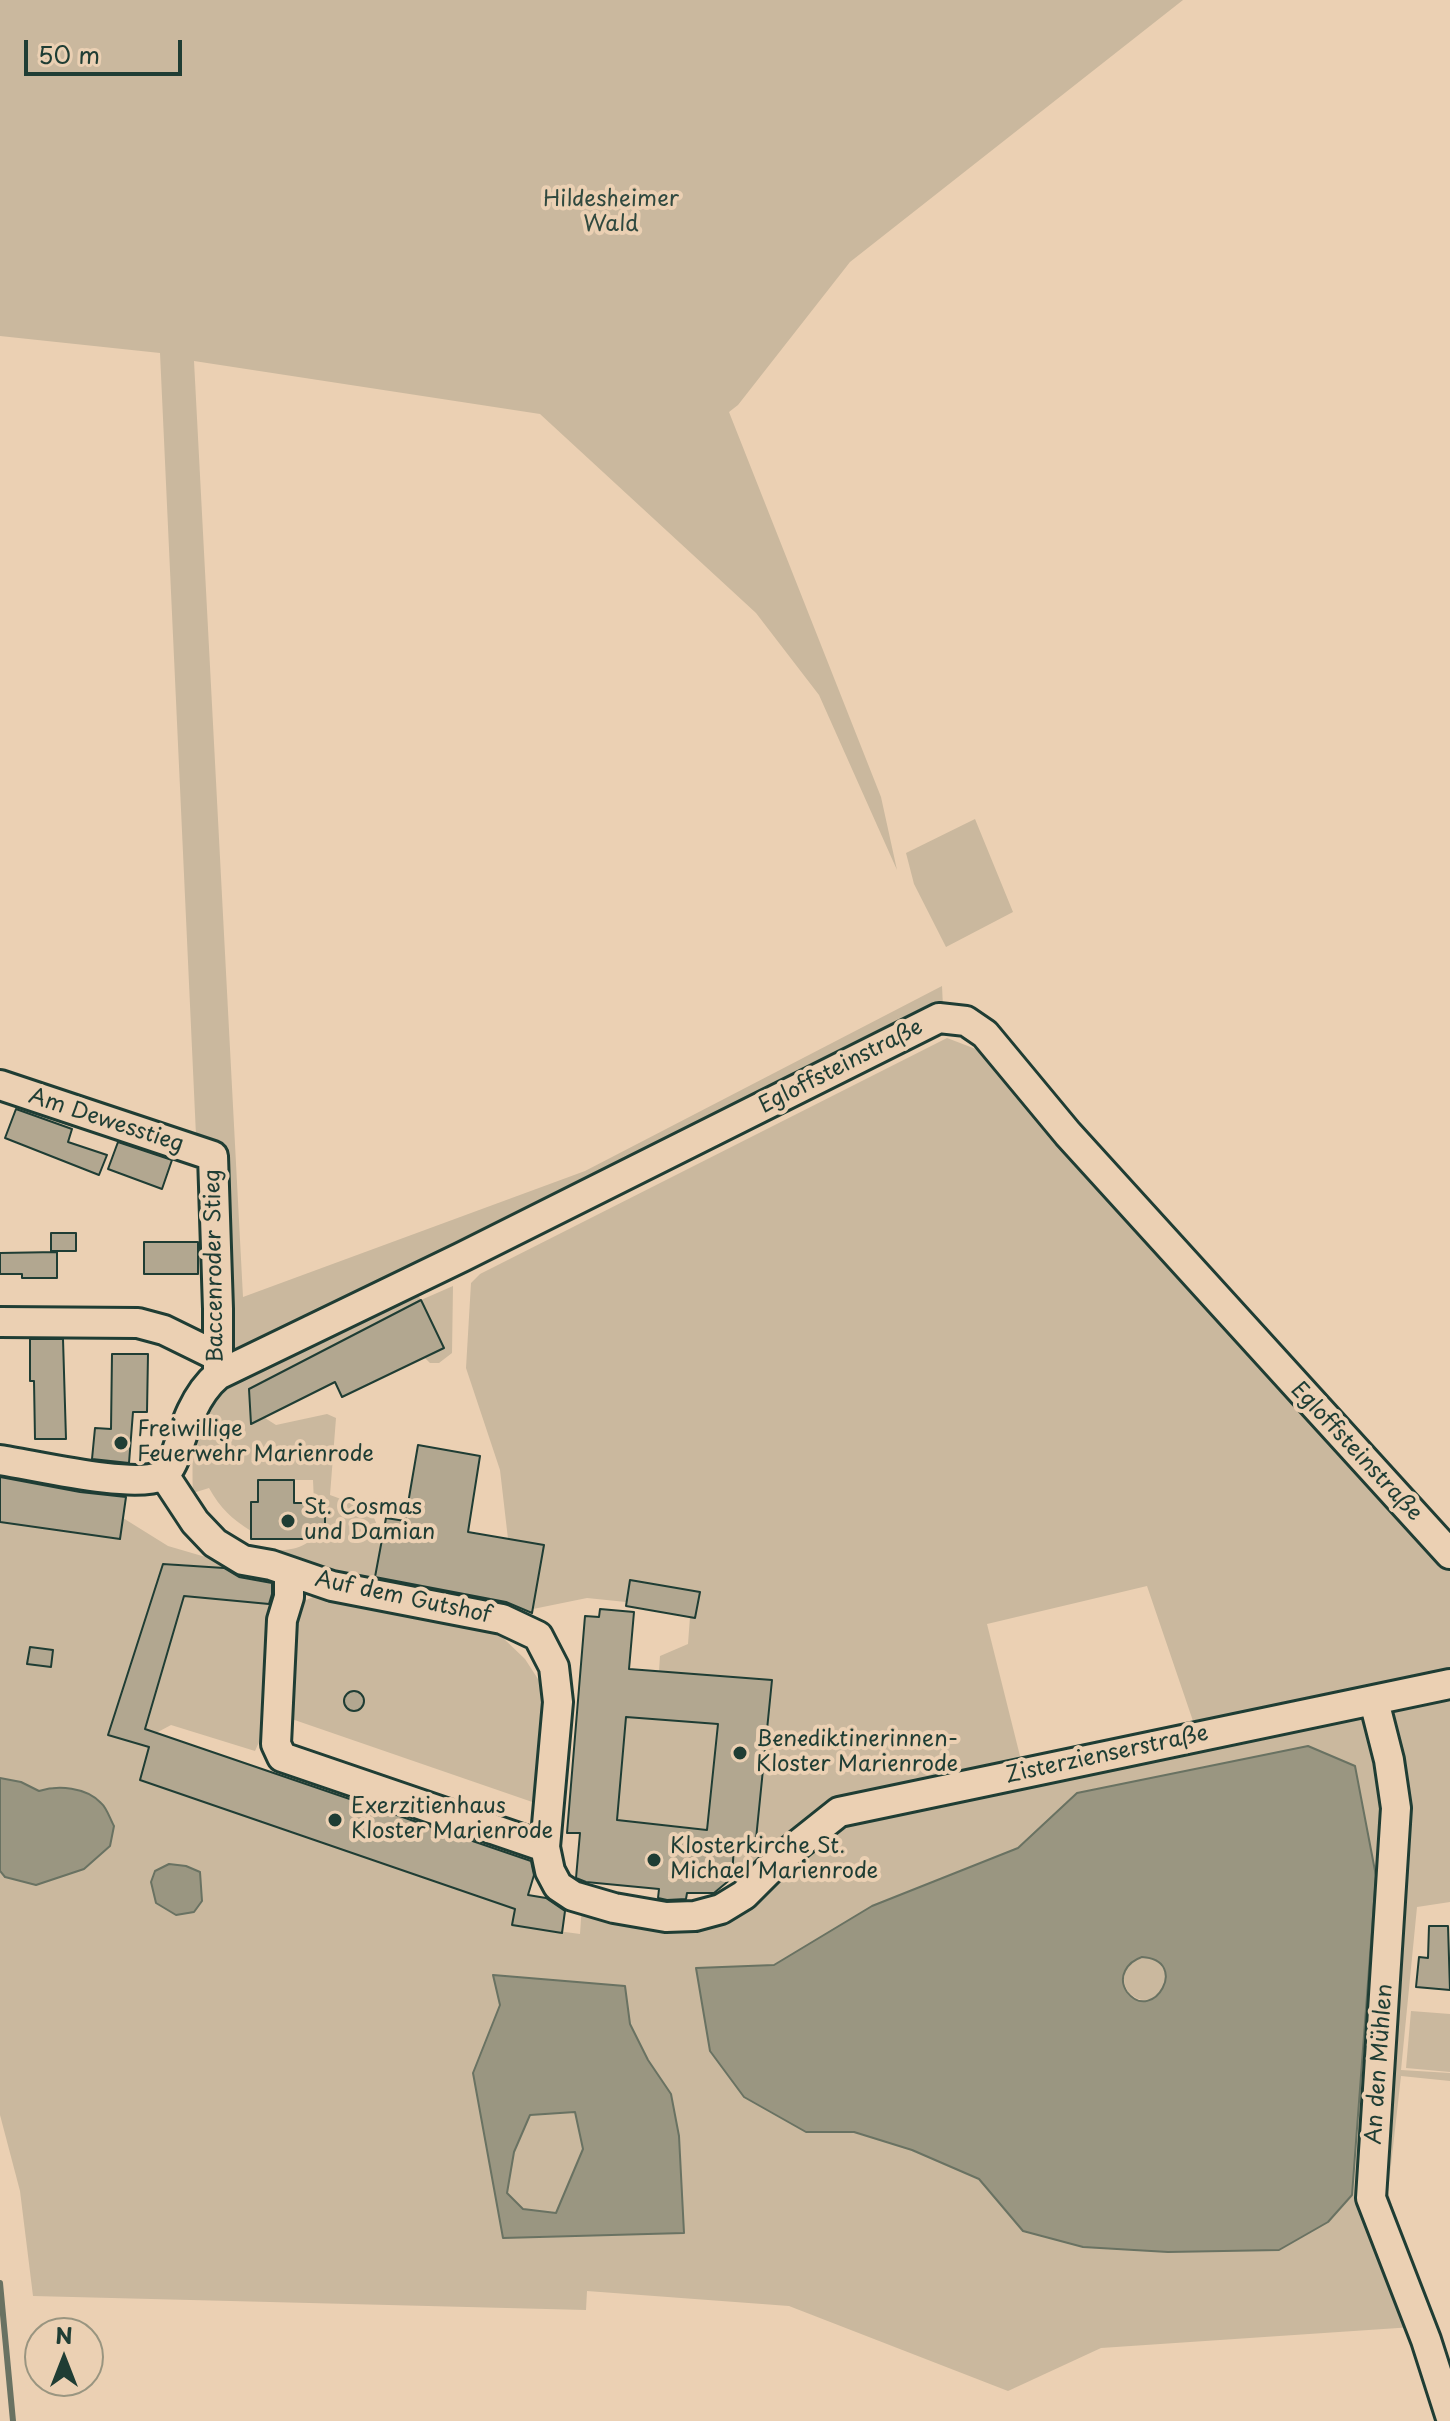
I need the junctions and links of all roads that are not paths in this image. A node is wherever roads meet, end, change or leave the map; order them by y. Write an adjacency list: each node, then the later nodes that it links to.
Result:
1 (0, 1085): 2 (street, Am Dewesstieg)
2 (213, 1156): 4 (street, Baccenroder Stieg)
3 (0, 1322): 4 (street)
4 (217, 1366): 6 (street, Egloffsteinstraße); 7 (street, Egloffsteinstraße)
5 (0, 1460): 6 (street)
6 (164, 1475): 8 (street, Auf dem Gutshof)
7 (1450, 1554)
8 (289, 1572): 11 (street); 11 (street, Auf dem Gutshof)
9 (1450, 1684): 10 (street, Zisterzienserstraße)
10 (1374, 1701): 12 (street, Zisterzienserstraße); 13 (street, An den Mühlen)
11 (545, 1847): 12 (street, Auf dem Gutshof)
12 (780, 1859)
13 (1450, 2415)

